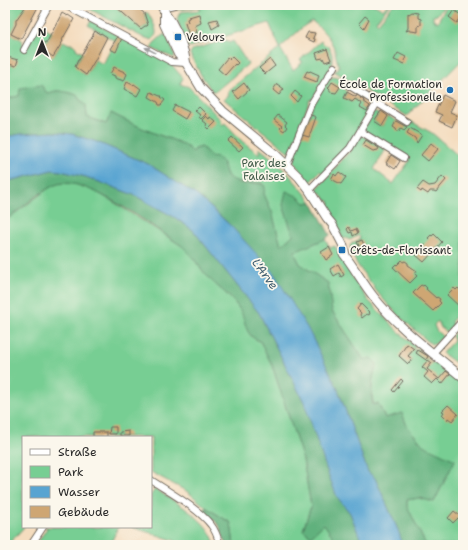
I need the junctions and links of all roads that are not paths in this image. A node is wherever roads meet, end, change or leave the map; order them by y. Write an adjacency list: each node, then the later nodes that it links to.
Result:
1 (49, 5): 5 (street)
2 (65, 5): 6 (street, one-way to 2)
3 (174, 5): 4 (street)
4 (162, 9): 6 (main road)
5 (24, 50)
6 (186, 63): 13 (main road)
7 (334, 67): 13 (street)
8 (348, 85): 9 (street)
9 (377, 103): 10 (street); 11 (street)
10 (407, 122)
11 (360, 131): 12 (street); 14 (street)
12 (404, 158)
13 (286, 164): 14 (main road)
14 (309, 190): 16 (main road)
15 (463, 320): 16 (street)
16 (433, 353): 17 (main road)
17 (463, 378)
18 (152, 481): 21 (street)
19 (42, 528): 20 (street)
20 (31, 545)
21 (220, 545)

